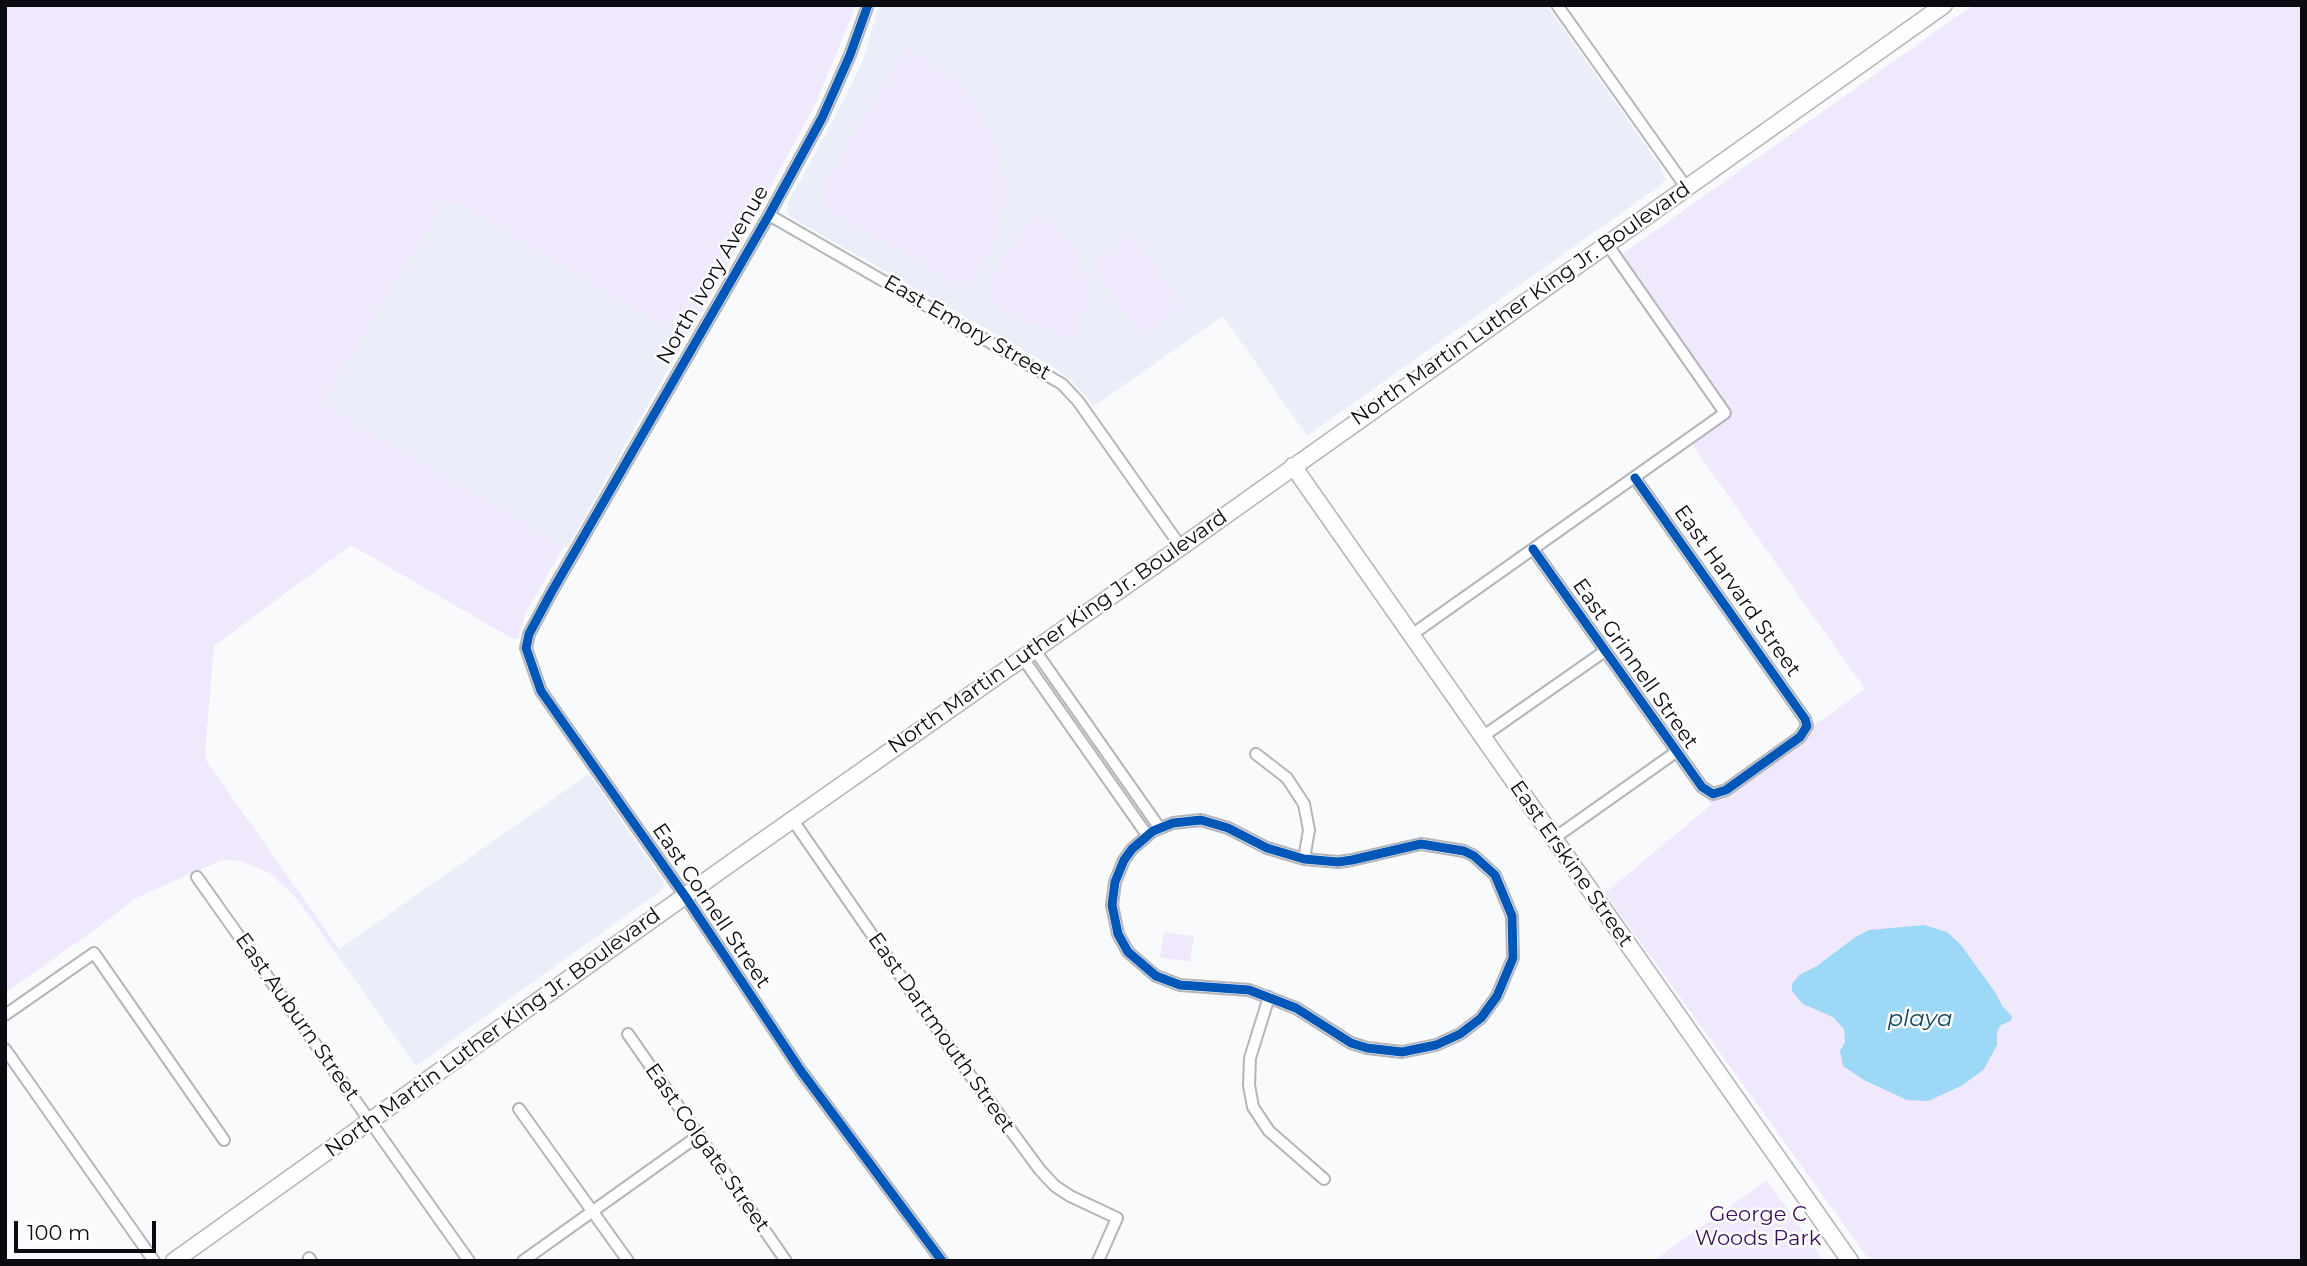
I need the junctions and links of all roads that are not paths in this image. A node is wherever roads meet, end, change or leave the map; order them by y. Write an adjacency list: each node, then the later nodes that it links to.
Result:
1 (868, 5): 5 (street, North Ivory Avenue)
2 (1557, 5): 4 (street)
3 (1944, 5): 4 (main road, North Martin Luther King Jr. Boulevard)
4 (1686, 187): 6 (main road, North Martin Luther King Jr. Boulevard)
5 (769, 215): 9 (street, East Emory Street); 11 (street, North Ivory Avenue)
6 (1607, 244): 7 (main road, North Martin Luther King Jr. Boulevard); 8 (street)
7 (1293, 466): 9 (main road, North Martin Luther King Jr. Boulevard); 12 (main road, East Erskine Street)
8 (1635, 478): 10 (street); 18 (street, East Harvard Street)
9 (1181, 547): 14 (main road, North Martin Luther King Jr. Boulevard)
10 (1533, 549): 12 (street); 13 (street, East Grinnell Street)
11 (573, 554): 25 (street, East Cornell Street)
12 (1410, 636): 15 (main road, East Erskine Street)
13 (1605, 651): 15 (street); 16 (street, East Grinnell Street)
14 (1028, 653): 19 (main road, North Martin Luther King Jr. Boulevard); 20 (street); 21 (street)
15 (1482, 737): 22 (main road, East Erskine Street)
16 (1676, 752): 18 (street, East Grinnell Street); 22 (street)
17 (1256, 754): 23 (street)
18 (1713, 794)
19 (792, 820): 25 (main road, North Martin Luther King Jr. Boulevard); 43 (street, East Dartmouth Street)
20 (1159, 827): 21 (street); 23 (street)
21 (1147, 835): 26 (street)
22 (1553, 839): 44 (main road, East Erskine Street)
23 (1304, 859): 26 (street)
24 (197, 877): 31 (street, East Auburn Street)
25 (685, 895): 31 (main road, North Martin Luther King Jr. Boulevard); 42 (street, East Cornell Street)
26 (1269, 997): 34 (street)
27 (5, 1015): 33 (street)
28 (628, 1034): 32 (street, East Colgate Street)
29 (5, 1049): 36 (street)
30 (519, 1109): 35 (street)
31 (371, 1122): 37 (main road, North Martin Luther King Jr. Boulevard); 38 (street, East Auburn Street)
32 (698, 1136): 35 (street); 41 (street, East Colgate Street)
33 (224, 1140)
34 (1324, 1179)
35 (592, 1211): 39 (street); 40 (street)
36 (154, 1261)
37 (174, 1261)
38 (469, 1261)
39 (523, 1261)
40 (628, 1261)
41 (786, 1261)
42 (943, 1261)
43 (1098, 1261)
44 (1850, 1261)

